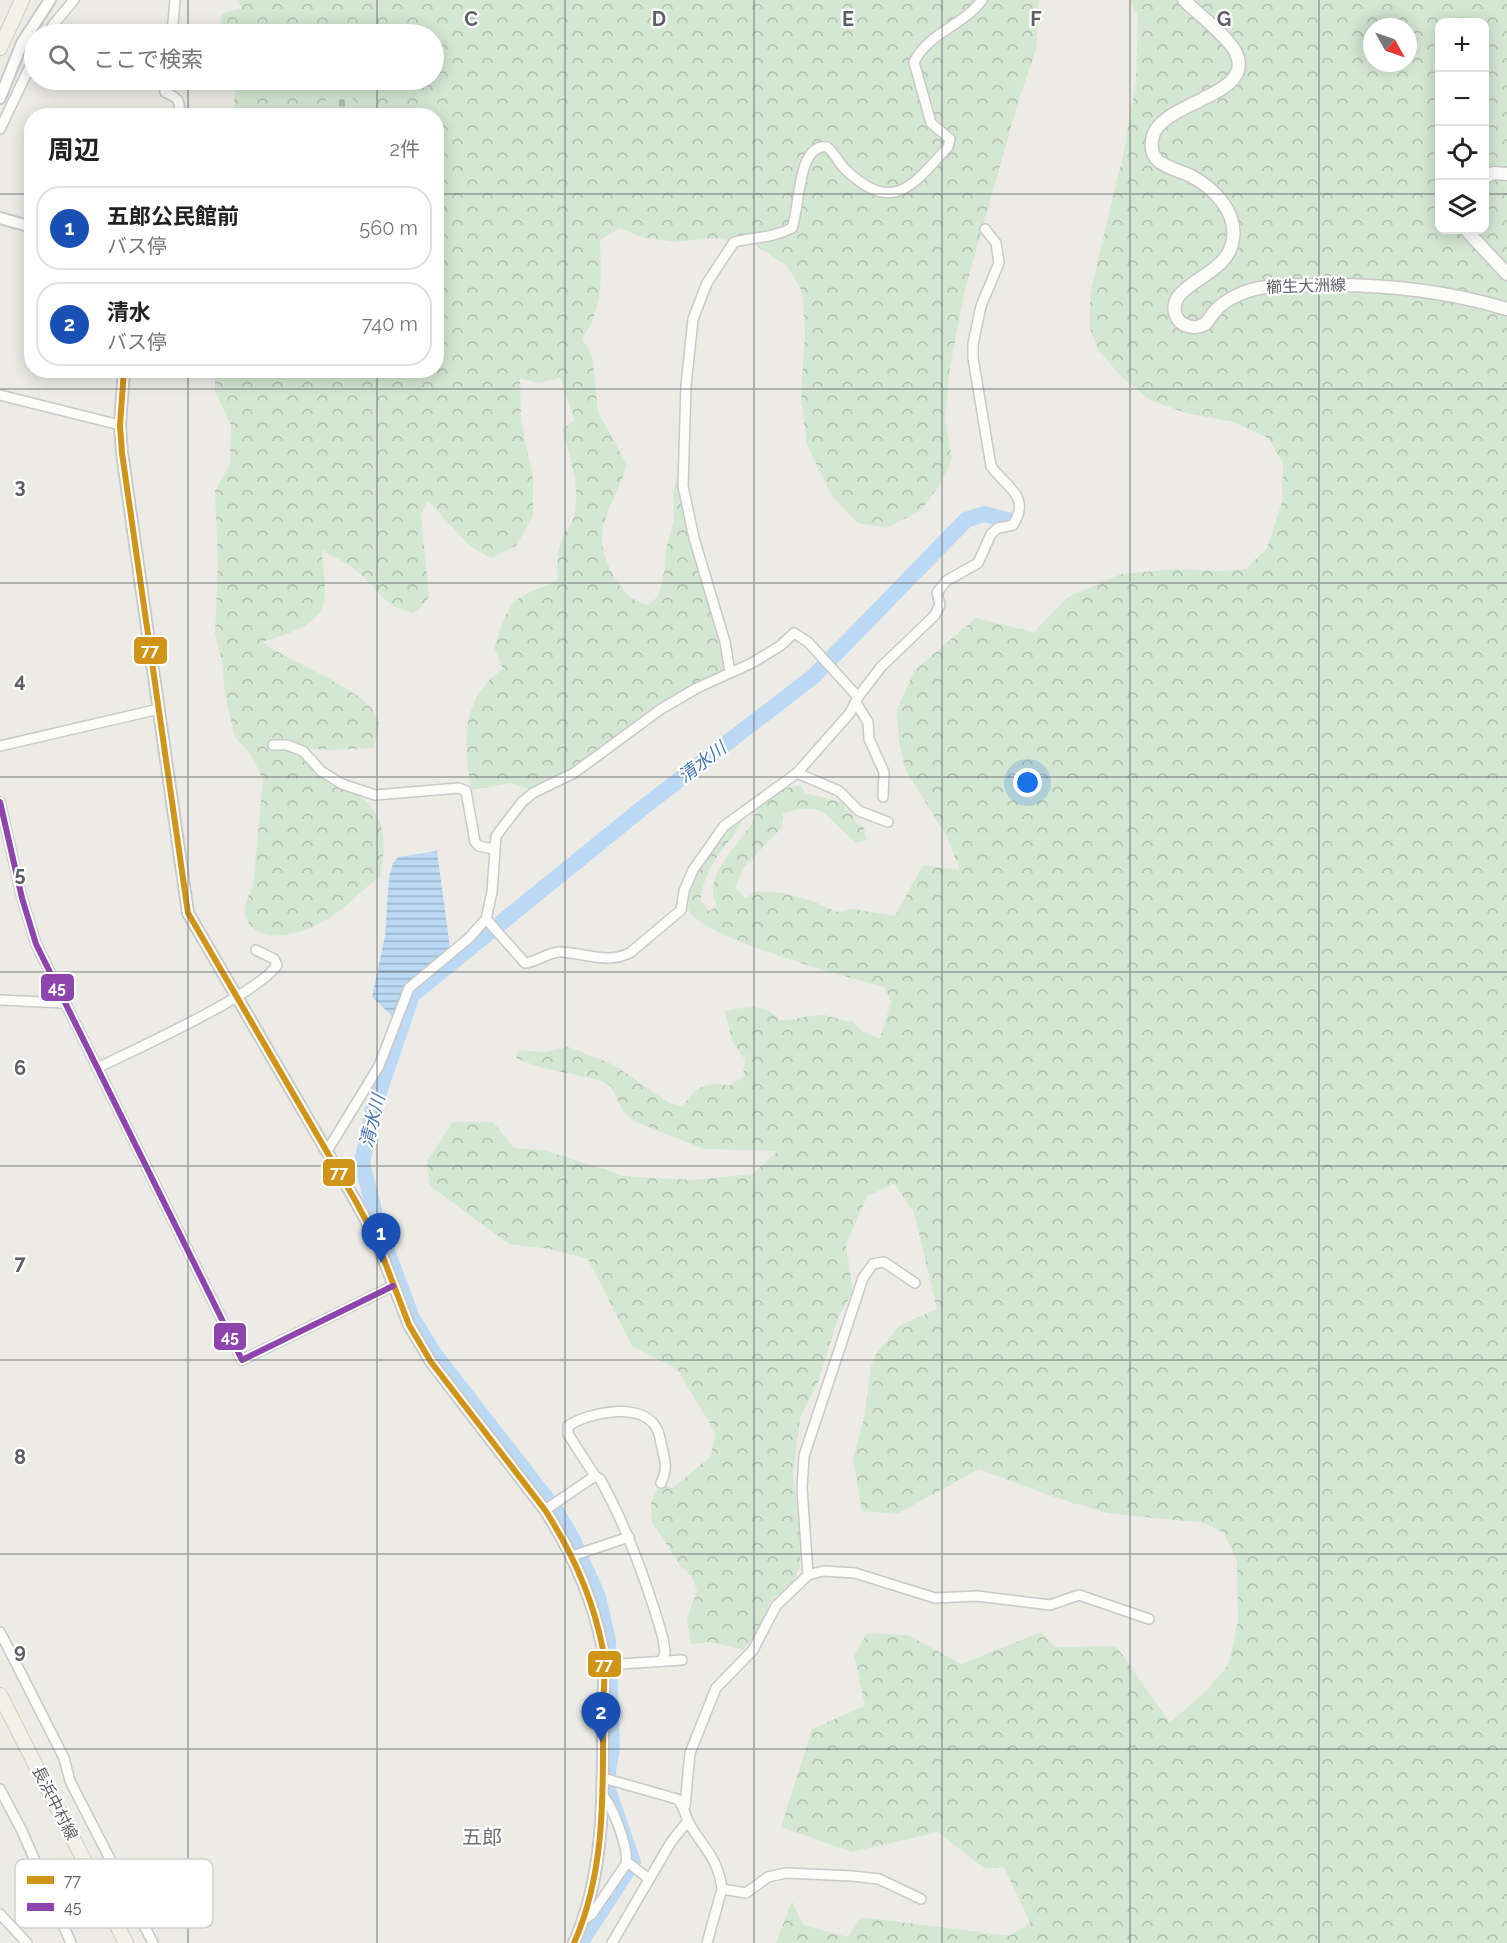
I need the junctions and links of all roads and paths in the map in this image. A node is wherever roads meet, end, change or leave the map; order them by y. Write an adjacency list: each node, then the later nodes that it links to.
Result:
1 (22, 0): 11 (main road)
2 (50, 0): 7 (street)
3 (74, 0): 8 (street)
4 (175, 0): 9 (street)
5 (982, 0): 28 (street)
6 (1184, 0): 24 (main road, 櫛生大洲線)
7 (34, 24)
8 (54, 24)
9 (173, 24)
10 (24, 40): 14 (street)
11 (0, 48)
12 (24, 79): 16 (street)
13 (165, 90): 15 (street)
14 (0, 98)
15 (180, 108)
16 (0, 129)
17 (1507, 174): 18 (main road)
18 (1489, 176)
19 (0, 218): 20 (street)
20 (24, 225)
21 (985, 230): 29 (street)
22 (1470, 234): 23 (main road)
23 (1507, 274)
24 (1507, 309)
25 (123, 378): 27 (street)
26 (0, 394): 27 (street)
27 (120, 424): 30 (street)
28 (730, 672): 29 (street); 37 (street)
29 (857, 700): 33 (street); 34 (street)
30 (159, 709): 32 (street); 40 (street)
31 (273, 745): 37 (street)
32 (0, 746)
33 (797, 773): 36 (street); 38 (street)
34 (883, 796)
35 (0, 802): 42 (street)
36 (888, 822)
37 (493, 849): 38 (street)
38 (486, 919): 44 (street)
39 (256, 950): 40 (street)
40 (235, 998): 43 (street); 44 (street)
41 (0, 1000): 42 (street)
42 (63, 1003): 43 (street)
43 (97, 1068): 46 (street)
44 (327, 1151): 46 (street)
45 (915, 1283): 52 (street)
46 (393, 1286): 49 (street)
47 (595, 1476): 48 (street); 49 (street); 50 (street)
48 (661, 1483)
49 (545, 1510): 51 (street)
50 (628, 1537): 51 (street); 56 (street)
51 (572, 1556): 57 (street)
52 (808, 1575): 53 (street); 62 (street)
53 (1149, 1619)
54 (0, 1632): 66 (street)
55 (682, 1660): 56 (street)
56 (662, 1661): 57 (street)
57 (605, 1665): 59 (street)
58 (0, 1695): 65 (main road, 長浜中村線)
59 (603, 1778): 61 (street); 62 (street)
60 (0, 1789): 64 (street)
61 (602, 1795): 67 (street); 72 (street)
62 (685, 1806): 63 (street)
63 (687, 1822): 68 (street); 69 (street)
64 (34, 1859)
65 (83, 1859)
66 (110, 1859)
67 (627, 1862): 68 (street); 72 (street)
68 (648, 1878): 81 (street)
69 (722, 1889): 70 (street); 82 (street)
70 (921, 1899)
71 (0, 1914): 76 (street)
72 (582, 1921): 80 (street)
73 (64, 1928): 77 (street)
74 (118, 1928): 78 (main road, 長浜中村線)
75 (145, 1928): 79 (street)
76 (27, 1943)
77 (71, 1943)
78 (126, 1943)
79 (153, 1943)
80 (574, 1943)
81 (612, 1943)
82 (707, 1943)

